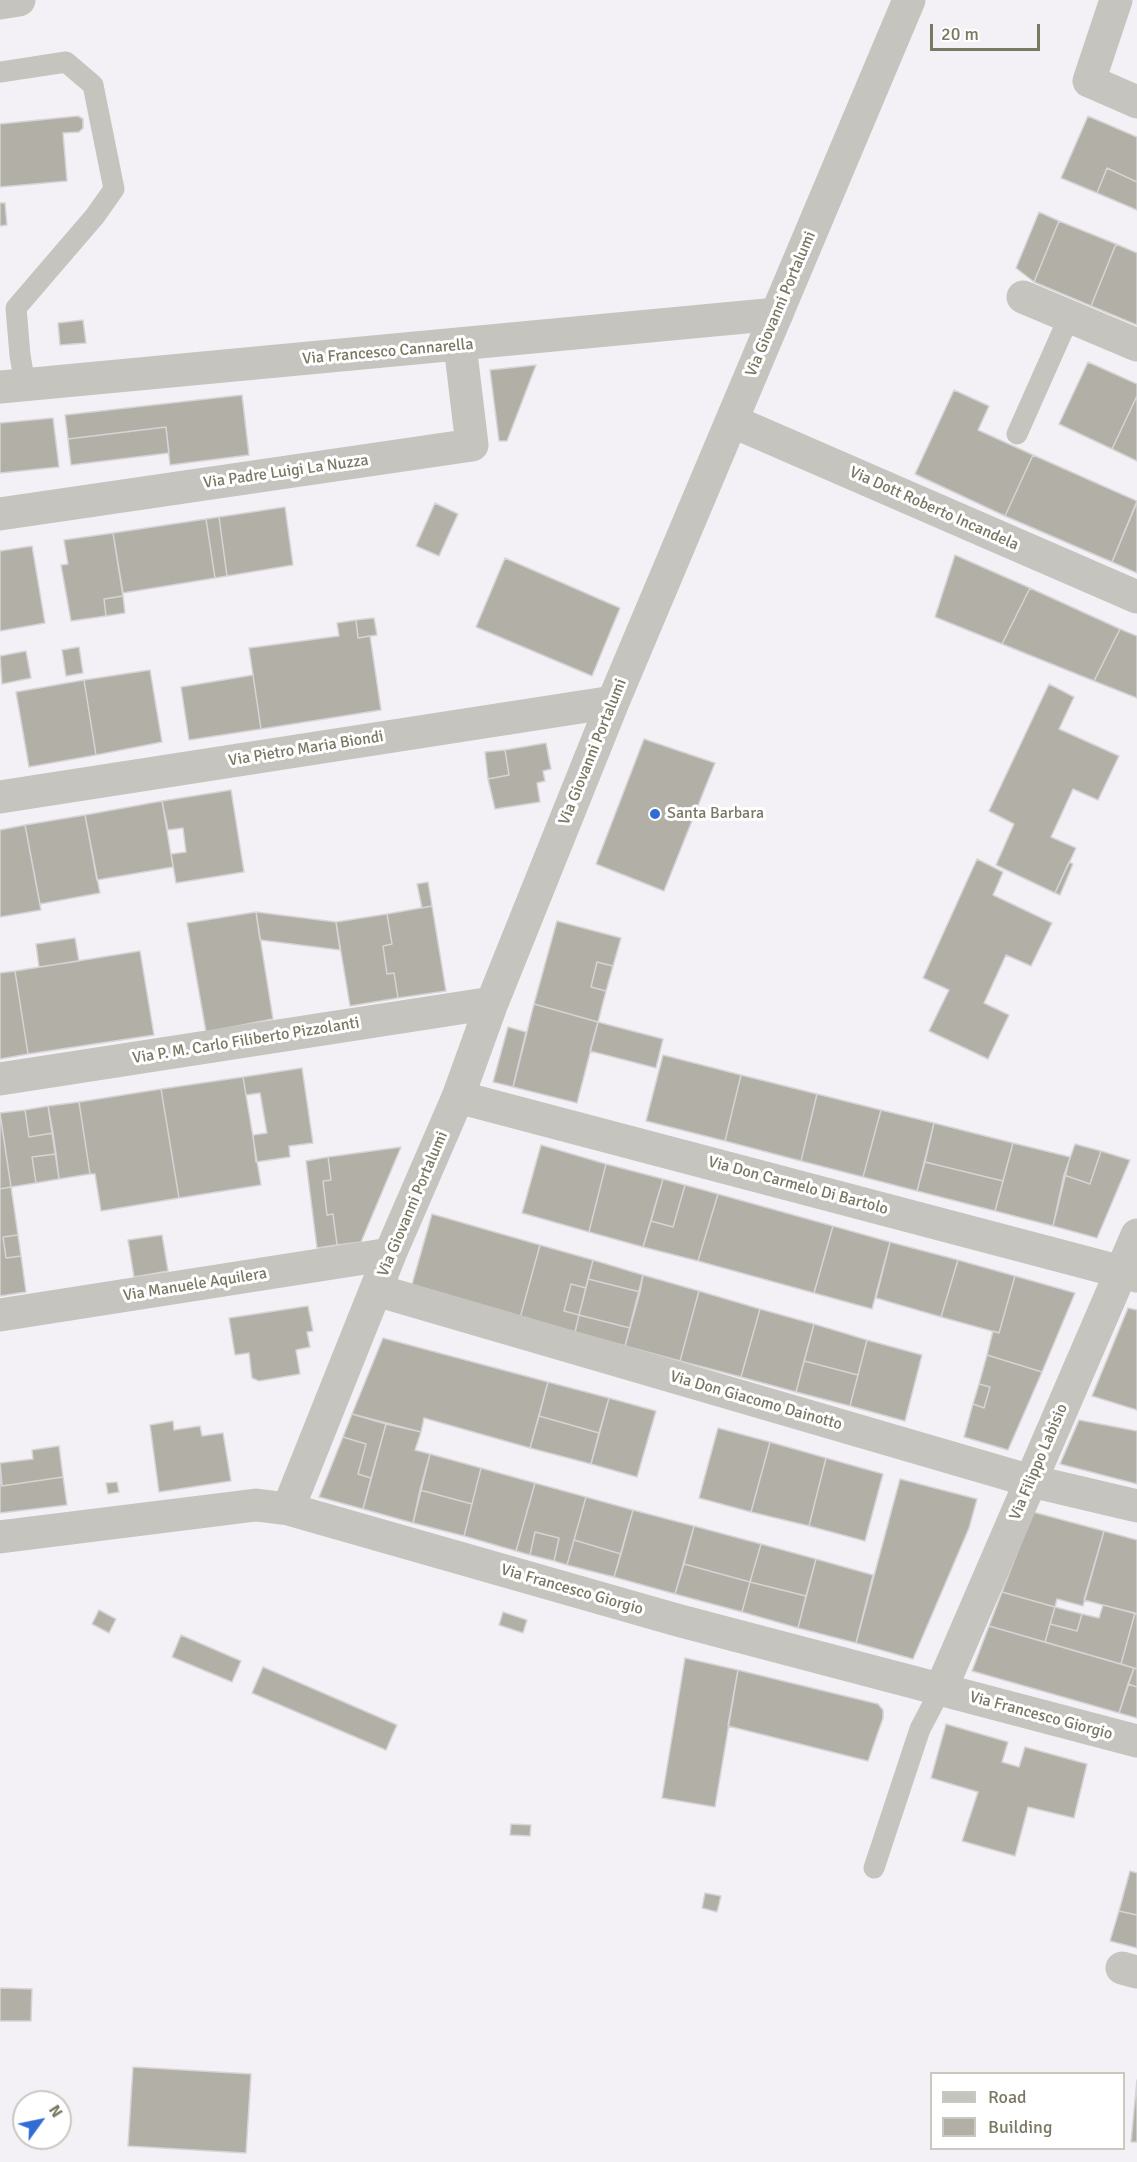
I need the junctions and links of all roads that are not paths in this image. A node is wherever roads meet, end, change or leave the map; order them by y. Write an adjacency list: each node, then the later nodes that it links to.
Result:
1 (19, 0): 4 (street)
2 (909, 0): 8 (street, Via Giovanni Portalumi)
3 (1116, 0): 6 (street)
4 (0, 3)
5 (0, 72): 12 (lane)
6 (1137, 102)
7 (1023, 297): 9 (street)
8 (777, 314): 10 (street, Via Francesco Cannarella); 13 (street, Via Giovanni Portalumi)
9 (1069, 317): 11 (street); 14 (lane)
10 (460, 345): 12 (street, Via Francesco Cannarella); 15 (street, Via Padre Luigi La Nuzza)
11 (1137, 345)
12 (13, 386)
13 (732, 421): 16 (street, Via Dott Roberto Incandela); 17 (street, Via Giovanni Portalumi)
14 (1017, 434)
15 (0, 514)
16 (1137, 597)
17 (613, 702): 18 (street, Via Pietro Maria Biondi); 19 (street, Via Giovanni Portalumi)
18 (0, 797)
19 (492, 1003): 20 (street, Via P. M. Carlo Filiberto Pizzolanti); 21 (street, Via Giovanni Portalumi)
20 (0, 1079)
21 (458, 1097): 23 (street, Via Giovanni Portalumi); 24 (street, Via Don Carmelo Di Bartolo)
22 (1137, 1235): 24 (street, Via Filippo Labisio)
23 (390, 1254): 25 (street, Via Giovanni Portalumi); 26 (street, Via Manuele Aquilera)
24 (1129, 1274): 27 (street, Via Filippo Labisio)
25 (376, 1290): 27 (street, Via Don Giacomo Dainotto); 29 (street, Via Giovanni Portalumi)
26 (0, 1315)
27 (1031, 1481): 28 (street, Via Don Giacomo Dainotto); 31 (street, Via Filippo Labisio)
28 (1137, 1506)
29 (288, 1509): 30 (street, Via Francesco Giorgio); 31 (street, Via Francesco Giorgio)
30 (0, 1537)
31 (941, 1689): 32 (street, Via Francesco Giorgio); 33 (lane)
32 (1137, 1741)
33 (874, 1868)

